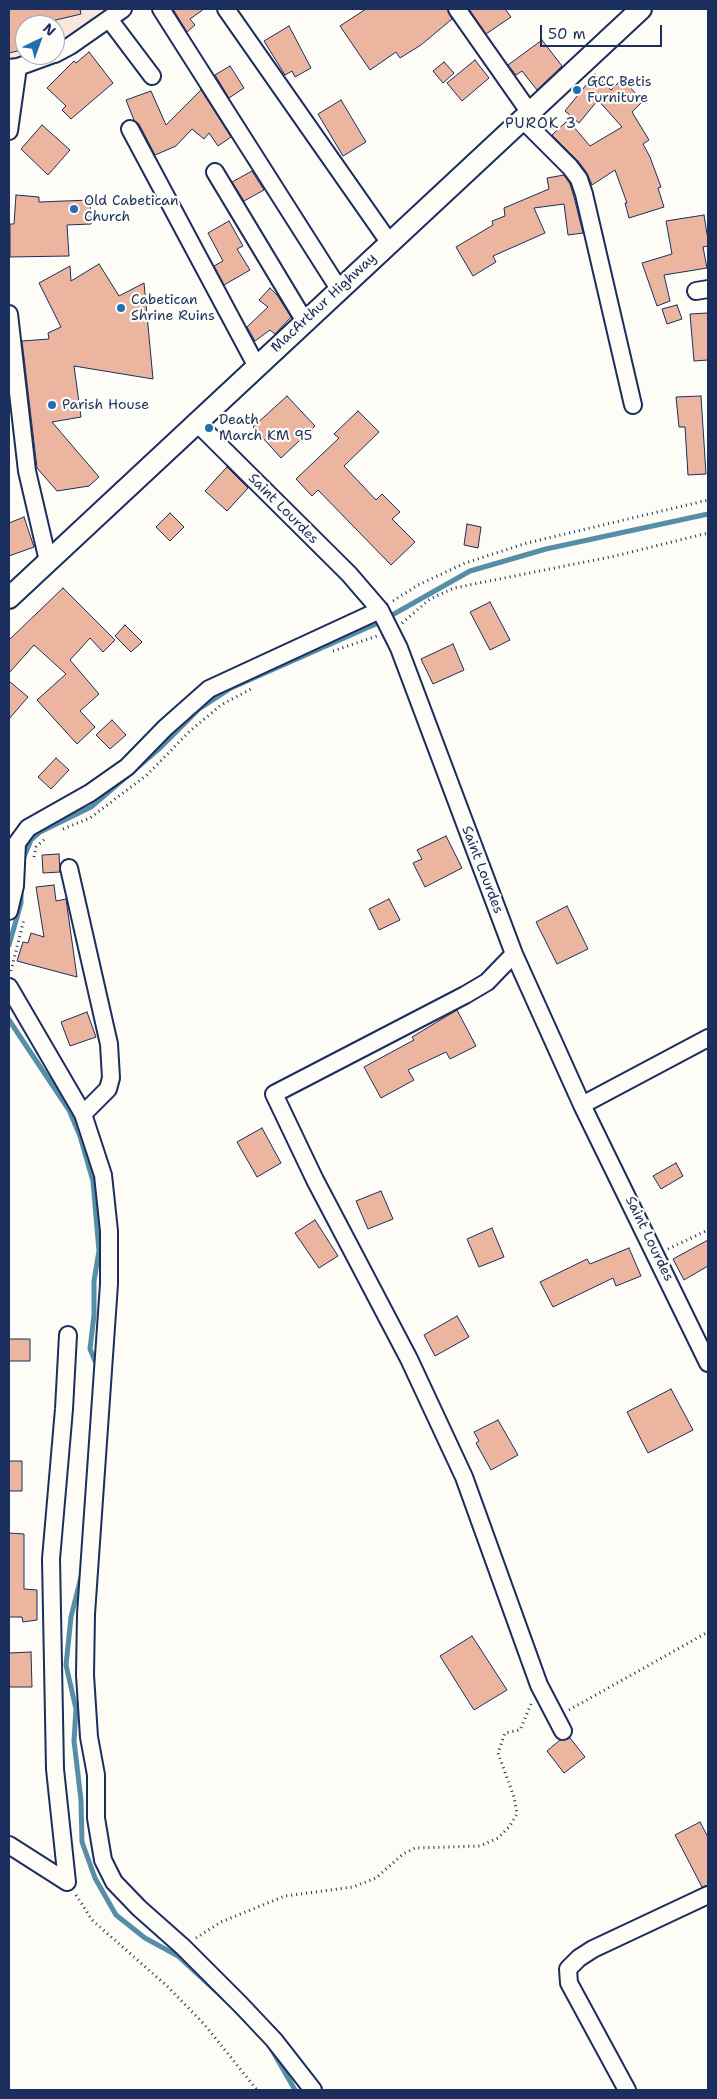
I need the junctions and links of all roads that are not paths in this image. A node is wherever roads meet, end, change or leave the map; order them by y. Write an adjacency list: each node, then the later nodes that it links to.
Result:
1 (123, 9): 6 (street)
2 (161, 9): 15 (street)
3 (226, 9): 14 (street)
4 (457, 9): 10 (street)
5 (641, 9): 10 (main road, MacArthur Highway)
6 (109, 18): 7 (street); 9 (street)
7 (65, 49)
8 (13, 68): 12 (street)
9 (152, 76)
10 (526, 116): 14 (main road, MacArthur Highway); 19 (street)
11 (130, 129): 18 (street)
12 (9, 131)
13 (215, 172): 17 (street)
14 (390, 242): 15 (main road, MacArthur Highway)
15 (339, 289): 17 (main road, MacArthur Highway)
16 (9, 314): 21 (street)
17 (304, 320): 18 (main road, MacArthur Highway)
18 (256, 365): 20 (main road, MacArthur Highway)
19 (633, 405)
20 (196, 422): 21 (main road, MacArthur Highway); 23 (street, Saint Lourdes)
21 (48, 561): 22 (main road, MacArthur Highway)
22 (9, 598)
23 (386, 621): 25 (street); 26 (street, Saint Lourdes)
24 (69, 868): 30 (street)
25 (9, 911)
26 (514, 954): 29 (street, Saint Lourdes); 33 (street)
27 (9, 983): 30 (street)
28 (708, 1038): 29 (street)
29 (582, 1105): 32 (street, Saint Lourdes)
30 (83, 1114): 36 (street)
31 (68, 1335): 34 (street)
32 (708, 1363)
33 (560, 1724)
34 (9, 1845)
35 (708, 1895): 37 (street)
36 (313, 2090)
37 (627, 2090)

